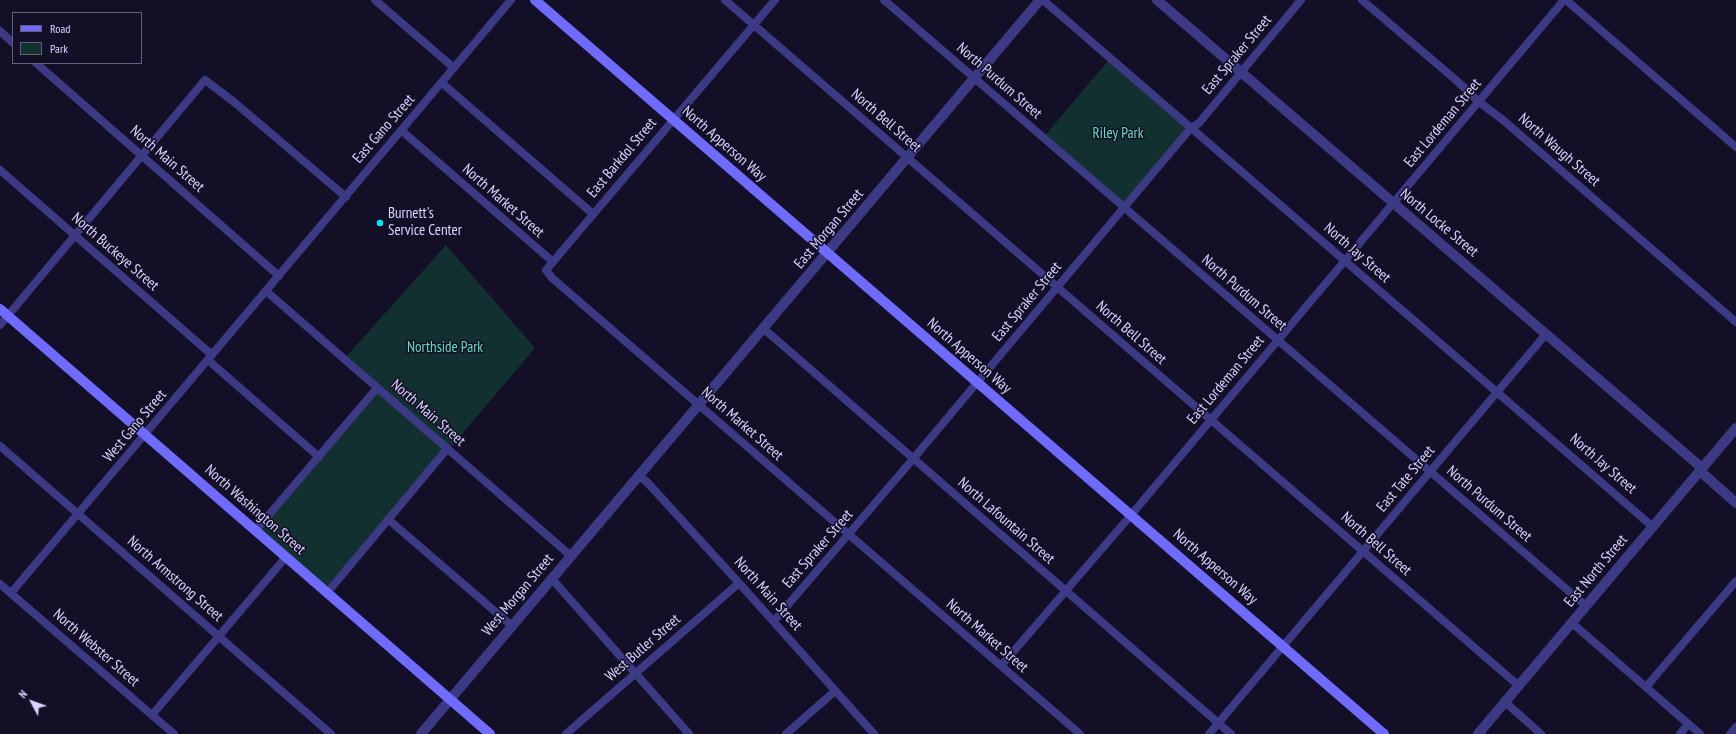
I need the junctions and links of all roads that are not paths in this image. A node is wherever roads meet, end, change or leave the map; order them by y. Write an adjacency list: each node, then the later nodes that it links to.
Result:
1 (375, 0): 16 (street)
2 (511, 0): 16 (street, East Gano Street)
3 (535, 0): 21 (main road, North Apperson Way)
4 (725, 0): 12 (street, North Bell Street)
5 (775, 0): 12 (street, East Barkdol Street)
6 (884, 0): 18 (street, North Purdum Street)
7 (1042, 0): 18 (street, East Morgan Street); 22 (street, North Jay Street)
8 (1157, 0): 17 (street, North Locke Street)
9 (1301, 0): 17 (street, East Spraker Street)
10 (1362, 0): 20 (street, North Waugh Street)
11 (1565, 0): 20 (street, East Lordeman Street); 24 (street)
12 (754, 25): 21 (street, East Barkdol Street); 26 (street, North Bell Street)
13 (0, 31): 14 (street)
14 (12, 42)
15 (37, 64): 25 (street, North Main Street)
16 (454, 68): 19 (street, East Gano Street)
17 (1241, 71): 22 (street, East Spraker Street); 29 (street, North Locke Street)
18 (974, 79): 26 (street, East Morgan Street); 30 (street, North Purdum Street)
19 (442, 83): 23 (street, East Gano Street); 31 (street)
20 (1479, 102): 29 (street, East Lordeman Street); 40 (street, North Waugh Street)
21 (673, 120): 31 (street, East Barkdol Street); 33 (main road, North Apperson Way)
22 (1191, 128): 30 (street, East Spraker Street); 34 (street, North Jay Street)
23 (402, 131): 28 (street, East Gano Street); 35 (street, North Market Street)
24 (1736, 147)
25 (142, 156): 28 (street); 32 (street); 36 (street, North Main Street)
26 (908, 158): 33 (street, East Morgan Street); 37 (street, North Bell Street)
27 (0, 170): 32 (street, North Buckeye Street)
28 (346, 197): 36 (street, East Gano Street)
29 (1393, 203): 34 (street, East Lordeman Street); 43 (street, North Locke Street)
30 (1124, 208): 37 (street, East Spraker Street); 44 (street, North Purdum Street)
31 (593, 214): 35 (street, East Barkdol Street)
32 (75, 235): 39 (street); 45 (street, North Buckeye Street)
33 (828, 252): 42 (street, East Morgan Street); 46 (main road, North Apperson Way)
34 (1345, 260): 44 (street, East Lordeman Street); 48 (street, North Jay Street)
35 (552, 261): 49 (street, North Market Street)
36 (279, 276): 38 (street, West Gano Street)
37 (1057, 287): 46 (street, East Spraker Street); 50 (street, North Bell Street)
38 (266, 291): 45 (street, West Gano Street); 47 (street, North Main Street)
39 (4, 312): 41 (street); 52 (main road, North Washington Street)
40 (1736, 322)
41 (0, 325)
42 (764, 329): 49 (street, East Morgan Street); 56 (street, North Lafountain Street)
43 (1546, 334): 48 (street, East Tate Street); 57 (street, North Locke Street)
44 (1278, 340): 50 (street, East Lordeman Street); 58 (street, North Purdum Street)
45 (210, 357): 52 (street, West Gano Street); 55 (street, North Buckeye Street)
46 (977, 382): 56 (street, East Spraker Street); 62 (main road, North Apperson Way)
47 (377, 388): 54 (street, North Main Street); 55 (street)
48 (1498, 392): 58 (street, East Tate Street); 64 (street, North Jay Street)
49 (699, 405): 59 (street, East Morgan Street); 66 (street, North Market Street)
50 (1211, 420): 62 (street, East Lordeman Street); 67 (street, North Bell Street)
51 (1736, 428): 57 (street, East North Street)
52 (145, 435): 61 (street, West Gano Street); 65 (main road, North Washington Street)
53 (0, 446): 61 (street, North Armstrong Street)
54 (447, 448): 63 (street); 68 (street, North Main Street)
55 (319, 457): 65 (street)
56 (913, 459): 66 (street, East Spraker Street); 74 (street, North Lafountain Street)
57 (1701, 470): 60 (street, North Locke Street); 64 (street, East North Street)
58 (1430, 472): 67 (street, East Tate Street); 77 (street, North Purdum Street)
59 (638, 475): 68 (street, West Morgan Street); 72 (street, North Main Street)
60 (1736, 503)
61 (78, 514): 75 (street, West Gano Street); 81 (street, North Armstrong Street)
62 (1131, 515): 74 (street, East Lordeman Street); 82 (main road, North Apperson Way)
63 (389, 520): 76 (street); 80 (street)
64 (1653, 527): 77 (street, East North Street)
65 (256, 530): 69 (main road, North Washington Street)
66 (849, 535): 78 (street, East Spraker Street); 83 (street, North Market Street)
67 (1364, 551): 82 (street, East Tate Street); 85 (street, North Bell Street)
68 (571, 556): 70 (street, West Morgan Street)
69 (286, 557): 76 (main road, North Washington Street); 81 (street)
70 (552, 579): 80 (street, West Morgan Street); 84 (street)
71 (1736, 581): 86 (street)
72 (739, 582): 78 (street, North Main Street); 84 (street, West Butler Street)
73 (0, 584): 75 (street, North Webster Street)
74 (1066, 591): 83 (street, East Lordeman Street); 91 (street, North Lafountain Street)
75 (11, 593): 90 (street, North Webster Street)
76 (327, 593): 88 (main road, North Washington Street)
77 (1586, 606): 79 (street, East North Street)
78 (774, 621): 87 (street, North Main Street)
79 (1572, 623): 85 (street, East North Street); 86 (street)
80 (512, 626): 88 (street, West Morgan Street)
81 (219, 636): 90 (street); 95 (street, North Armstrong Street)
82 (1284, 647): 91 (street, East Tate Street); 105 (main road, North Apperson Way)
83 (1001, 666): 102 (street, North Market Street)
84 (635, 673): 98 (street, West Butler Street); 99 (street)
85 (1519, 686): 89 (street, East North Street)
86 (1646, 687): 92 (street)
87 (835, 691): 100 (street); 101 (street, North Main Street)
88 (450, 699): 96 (street, West Morgan Street); 97 (main road, North Washington Street)
89 (1506, 702): 106 (street, East North Street); 107 (street)
90 (152, 715): 94 (street, North Webster Street)
91 (1218, 723): 103 (street, East Tate Street); 104 (street, North Lafountain Street)
92 (1688, 724): 108 (street); 109 (street)
93 (1736, 727): 110 (street)
94 (174, 734)
95 (332, 734)
96 (421, 734)
97 (490, 734)
98 (566, 734)
99 (689, 734)
100 (786, 734)
101 (874, 734)
102 (1080, 734)
103 (1209, 734)
104 (1231, 734)
105 (1384, 734)
106 (1478, 734)
107 (1541, 734)
108 (1680, 734)
109 (1700, 734)
110 (1730, 734)

